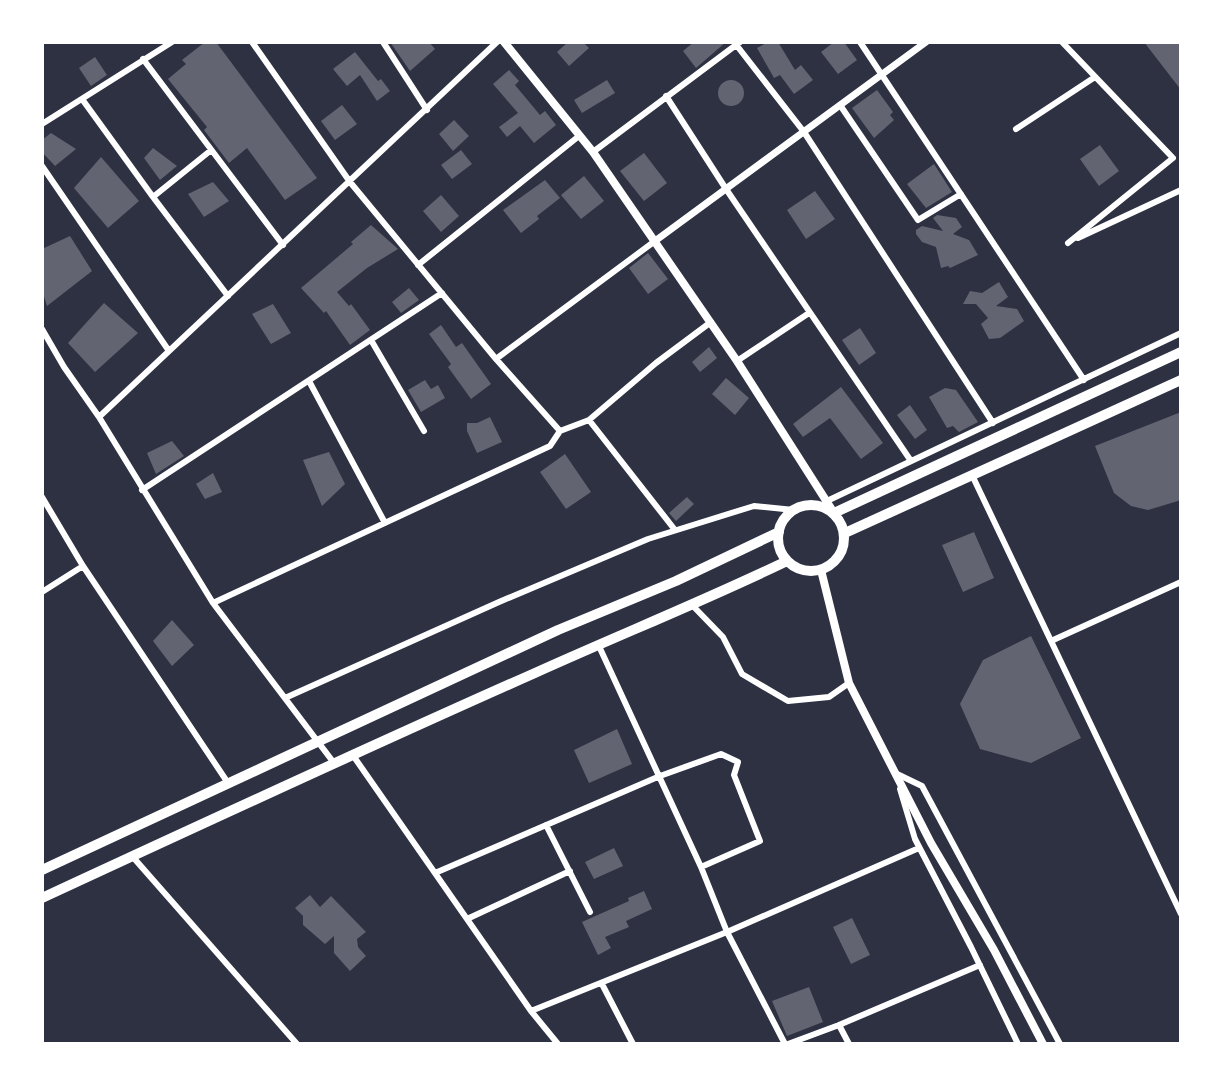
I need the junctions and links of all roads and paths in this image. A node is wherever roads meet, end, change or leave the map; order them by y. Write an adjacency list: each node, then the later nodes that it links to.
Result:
1 (172, 42): 10 (street)
2 (252, 42): 24 (street)
3 (383, 42): 16 (street)
4 (497, 42): 16 (street)
5 (504, 42): 20 (main road)
6 (860, 42): 11 (street)
7 (926, 42): 11 (street)
8 (1062, 42): 12 (street)
9 (736, 43): 13 (street); 19 (street)
10 (143, 59): 14 (street); 21 (street)
11 (882, 74): 15 (street); 27 (street)
12 (1095, 77): 18 (street); 26 (street)
13 (666, 96): 22 (street); 25 (street)
14 (82, 99): 17 (street); 28 (street)
15 (840, 105): 19 (street); 27 (street)
16 (428, 110): 24 (street)
17 (42, 124)
18 (1016, 129)
19 (804, 132): 25 (street); 48 (street)
20 (579, 136): 22 (main road); 31 (street)
21 (210, 151): 28 (street); 30 (street)
22 (593, 152): 29 (main road)
23 (42, 166): 39 (street)
24 (350, 182): 30 (street); 31 (street)
25 (726, 189): 29 (street); 34 (street)
26 (1181, 190)
27 (961, 194): 43 (street)
28 (153, 197): 33 (street)
29 (655, 241): 35 (main road); 41 (street)
30 (283, 245): 33 (street)
31 (418, 265): 32 (street)
32 (442, 293): 38 (street); 41 (street)
33 (228, 296): 39 (street)
34 (809, 313): 42 (street); 51 (street)
35 (711, 322): 42 (main road); 47 (street)
36 (42, 329): 46 (street)
37 (1181, 333): 43 (street)
38 (371, 340): 45 (street); 49 (street)
39 (169, 351): 46 (street)
40 (1181, 352): 57 (highway)
41 (496, 359): 50 (street)
42 (737, 361): 55 (main road)
43 (1084, 380): 48 (street)
44 (1181, 380): 52 (highway)
45 (309, 381): 53 (street); 58 (street)
46 (99, 417): 53 (street)
47 (589, 420): 50 (street); 59 (street)
48 (993, 423): 51 (street)
49 (424, 431)
50 (560, 431): 58 (street)
51 (911, 461): 55 (street)
52 (972, 475): 61 (highway); 69 (street)
53 (142, 490): 67 (street)
54 (42, 497): 63 (street)
55 (827, 500): 57 (main road)
56 (794, 510): 57 (highway); 59 (street); 60 (highway)
57 (834, 513): 61 (highway)
58 (385, 523): 67 (street)
59 (675, 530): 72 (street)
60 (779, 532): 62 (highway); 73 (highway)
61 (845, 533): 64 (highway)
62 (787, 561): 64 (highway); 68 (highway)
63 (83, 566): 66 (street); 78 (street)
64 (821, 570): 71 (main road)
65 (1181, 583): 69 (street)
66 (42, 592)
67 (213, 603): 72 (street)
68 (693, 606): 70 (highway); 71 (street)
69 (1051, 641): 88 (street)
70 (598, 644): 74 (highway); 77 (street)
71 (849, 683): 76 (main road)
72 (285, 698): 73 (street)
73 (318, 741): 75 (street); 78 (highway)
74 (352, 754): 75 (highway); 85 (street)
75 (334, 762): 81 (highway)
76 (895, 773): 80 (street); 103 (main road); 104 (street)
77 (660, 776): 79 (street); 82 (street); 82 (street)
78 (228, 783): 83 (highway)
79 (547, 825): 84 (street); 85 (street)
80 (919, 848): 92 (street); 93 (street)
81 (132, 856): 87 (highway); 97 (street)
82 (701, 867): 92 (street)
83 (42, 870)
84 (570, 871): 89 (street); 91 (street)
85 (435, 873): 91 (street)
86 (1181, 896): 88 (street)
87 (42, 898)
88 (1174, 899): 90 (street)
89 (590, 912)
90 (1181, 914)
91 (467, 919): 95 (street)
92 (727, 932): 94 (street); 100 (street)
93 (980, 965): 96 (street); 102 (street)
94 (603, 984): 95 (street); 99 (street)
95 (531, 1011): 98 (street)
96 (839, 1026): 100 (street); 101 (street)
97 (297, 1044)
98 (558, 1044)
99 (633, 1044)
100 (786, 1044)
101 (849, 1044)
102 (1018, 1044)
103 (1043, 1044)
104 (1060, 1044)

